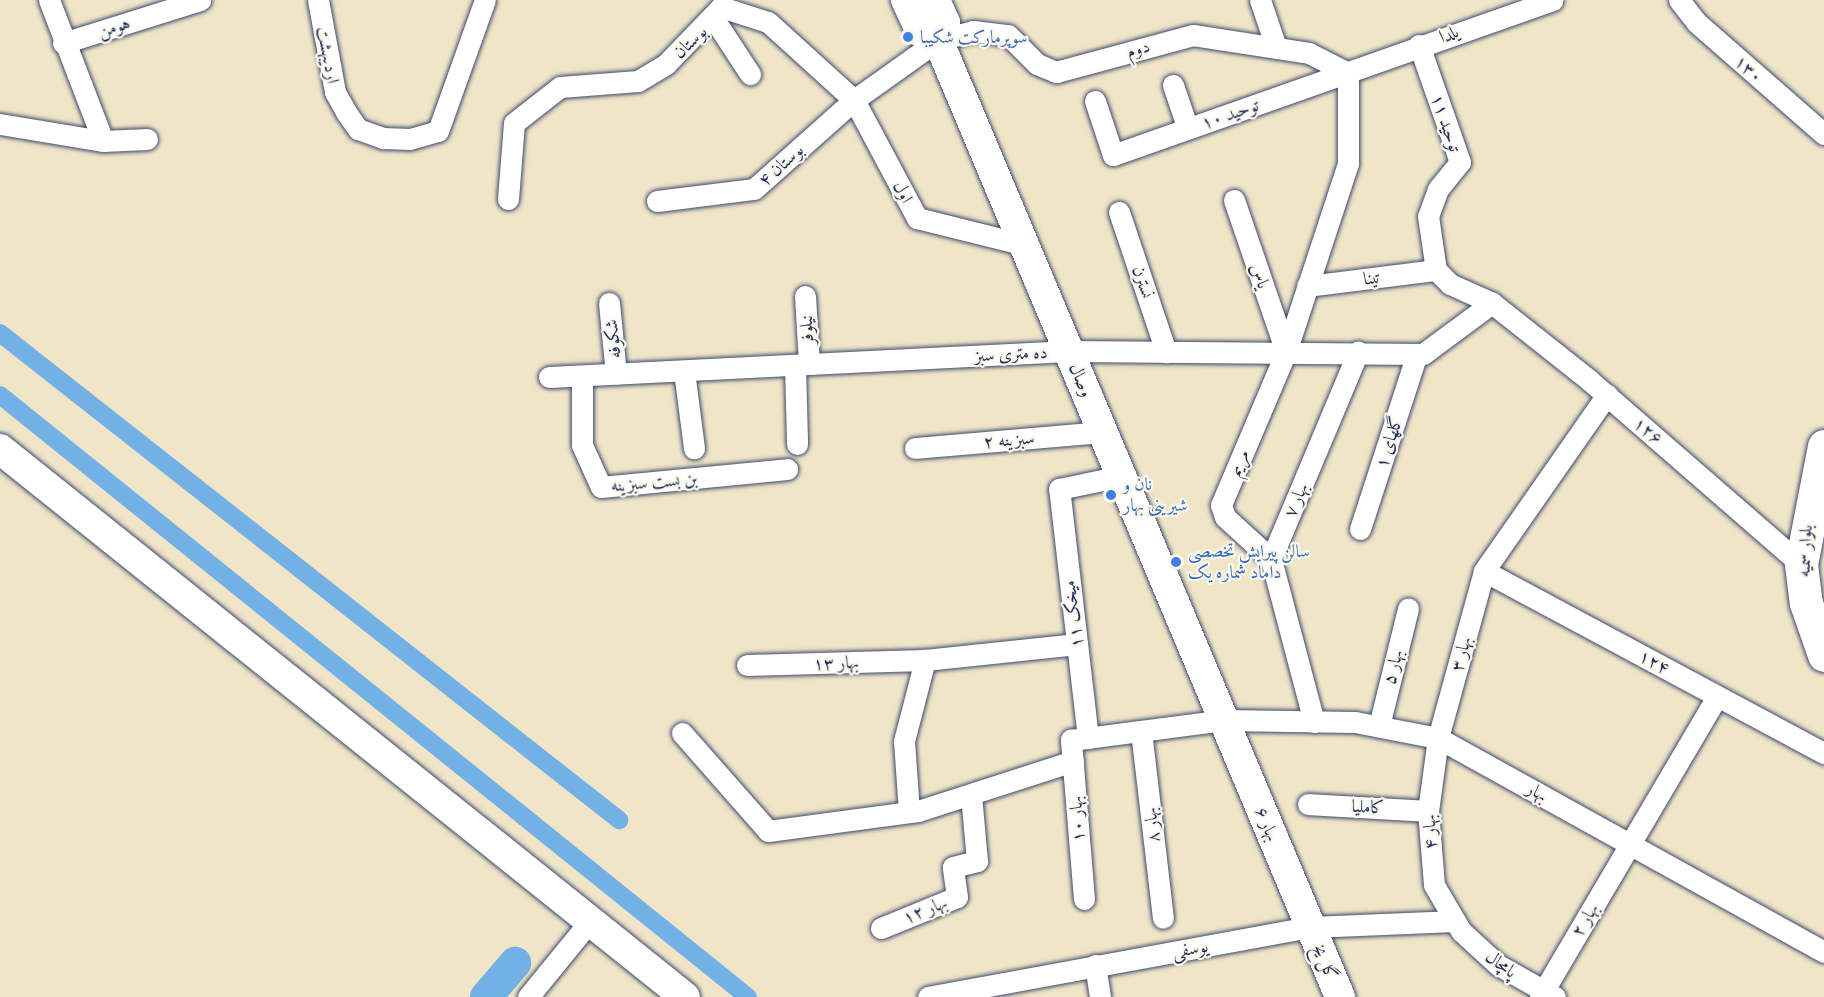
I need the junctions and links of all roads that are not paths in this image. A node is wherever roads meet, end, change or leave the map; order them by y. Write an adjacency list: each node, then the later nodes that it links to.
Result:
1 (49, 0): 13 (street)
2 (200, 0): 13 (street, هومن)
3 (318, 0): 4 (street, اردیبهشت)
4 (485, 0)
5 (906, 0): 12 (main road, وصال)
6 (935, 0): 12 (main road, وصال)
7 (1260, 0): 15 (street)
8 (1552, 0): 11 (street, یلدا)
9 (1679, 0): 23 (street, ۱۳۰)
10 (720, 7): 17 (street); 19 (street); 26 (street, بوستان)
11 (1489, 9): 14 (street, یلدا)
12 (938, 40): 15 (street, دوم); 19 (street); 30 (main road, وصال)
13 (63, 43): 25 (street)
14 (1419, 45): 16 (street, یلدا); 31 (street, توحید ۱۱)
15 (1276, 47): 16 (street, دوم)
16 (1348, 73): 22 (street, توحید ۱۰); 32 (street, مریم)
17 (750, 74)
18 (1173, 85): 22 (street)
19 (854, 100): 28 (street, بوستان ۴); 30 (street, اول)
20 (1095, 101): 22 (street, توحید ۱۰)
21 (0, 124): 25 (street)
22 (1188, 129)
23 (1824, 134)
24 (147, 139): 25 (street)
25 (103, 141)
26 (508, 199)
27 (1234, 200): 38 (street, یاس)
28 (657, 201)
29 (1119, 212): 37 (street, نسترن)
30 (1025, 245): 36 (main road, وصال)
31 (1436, 270): 32 (street, تینا); 35 (street)
32 (1308, 286): 38 (street, مریم)
33 (805, 296): 41 (street, نیلوفر)
34 (609, 303): 43 (street, شکوفه)
35 (1492, 303): 40 (street); 46 (street, ۱۲۶)
36 (1069, 351): 37 (street, ده متری سبز); 41 (street, ده متری سبز); 47 (main road, وصال)
37 (1166, 352): 38 (street, ده متری سبز)
38 (1286, 352): 39 (street, ده متری سبز); 56 (street, مریم)
39 (1358, 352): 40 (street, ده متری سبز); 56 (street, بهار ۷)
40 (1417, 354): 55 (street, گلهای ۱)
41 (802, 365): 42 (street, ده متری سبز); 48 (street, نیلوفر)
42 (684, 371): 43 (street, ده متری سبز); 50 (street)
43 (616, 374): 44 (street, ده متری سبز)
44 (582, 376): 45 (street, ده متری سبز); 53 (street, بن بست سبزینه)
45 (549, 377)
46 (1607, 395): 57 (street, ۱۲۶); 58 (street, بهار ۳)
47 (1103, 432): 51 (street, سبزینه ۲); 54 (main road, وصال)
48 (797, 444)
49 (1824, 446): 57 (main road, بلوار سمیه)
50 (694, 448)
51 (915, 448)
52 (0, 449): 81 (main road)
53 (787, 469)
54 (1121, 476): 60 (street, میخک ۱۱); 65 (main road, وصال)
55 (1360, 529)
56 (1271, 559): 66 (street)
57 (1801, 564): 61 (main road, بلوار سمیه)
58 (1484, 571): 64 (street, ۱۲۴); 70 (street, بهار ۳)
59 (1407, 609): 67 (street, بهار ۵)
60 (1077, 644): 62 (street, بهار ۱۳); 71 (street, میخک ۱۱)
61 (1824, 655)
62 (925, 660): 63 (street, بهار ۱۳); 77 (street)
63 (747, 665)
64 (1717, 696): 72 (street, ۱۲۴); 78 (street, بهار ۲)
65 (1224, 720): 66 (street, بهار); 68 (street, بهار); 83 (main road, بهار ۶)
66 (1314, 722): 67 (street, بهار)
67 (1379, 726): 70 (street, بهار)
68 (1141, 731): 71 (street, بهار); 80 (street, بهار ۸)
69 (682, 733): 77 (street)
70 (1438, 738): 76 (street, بهار ۴); 78 (street, بهار)
71 (1079, 739): 73 (street, بهار ۱۰)
72 (1824, 753)
73 (1073, 761): 74 (street); 79 (street, بهار ۱۰)
74 (971, 795): 77 (street); 84 (street, بهار ۱۲)
75 (1308, 804): 76 (street, کاملیا)
76 (1428, 811): 82 (street, بهار ۴)
77 (909, 812)
78 (1630, 843): 85 (street, بهار); 87 (street, بهار ۲)
79 (1084, 899)
80 (1163, 918)
81 (590, 921): 88 (street); 89 (main road)
82 (1455, 921): 83 (street, یوسفی); 87 (street, پامچال)
83 (1311, 927): 86 (street, یوسفی); 92 (main road, گل یخ)
84 (881, 928)
85 (1824, 952)
86 (1095, 966): 90 (street, یوسفی); 91 (street)
87 (1546, 995)
88 (528, 997)
89 (684, 997)
90 (928, 997)
91 (1100, 997)
92 (1340, 997)

